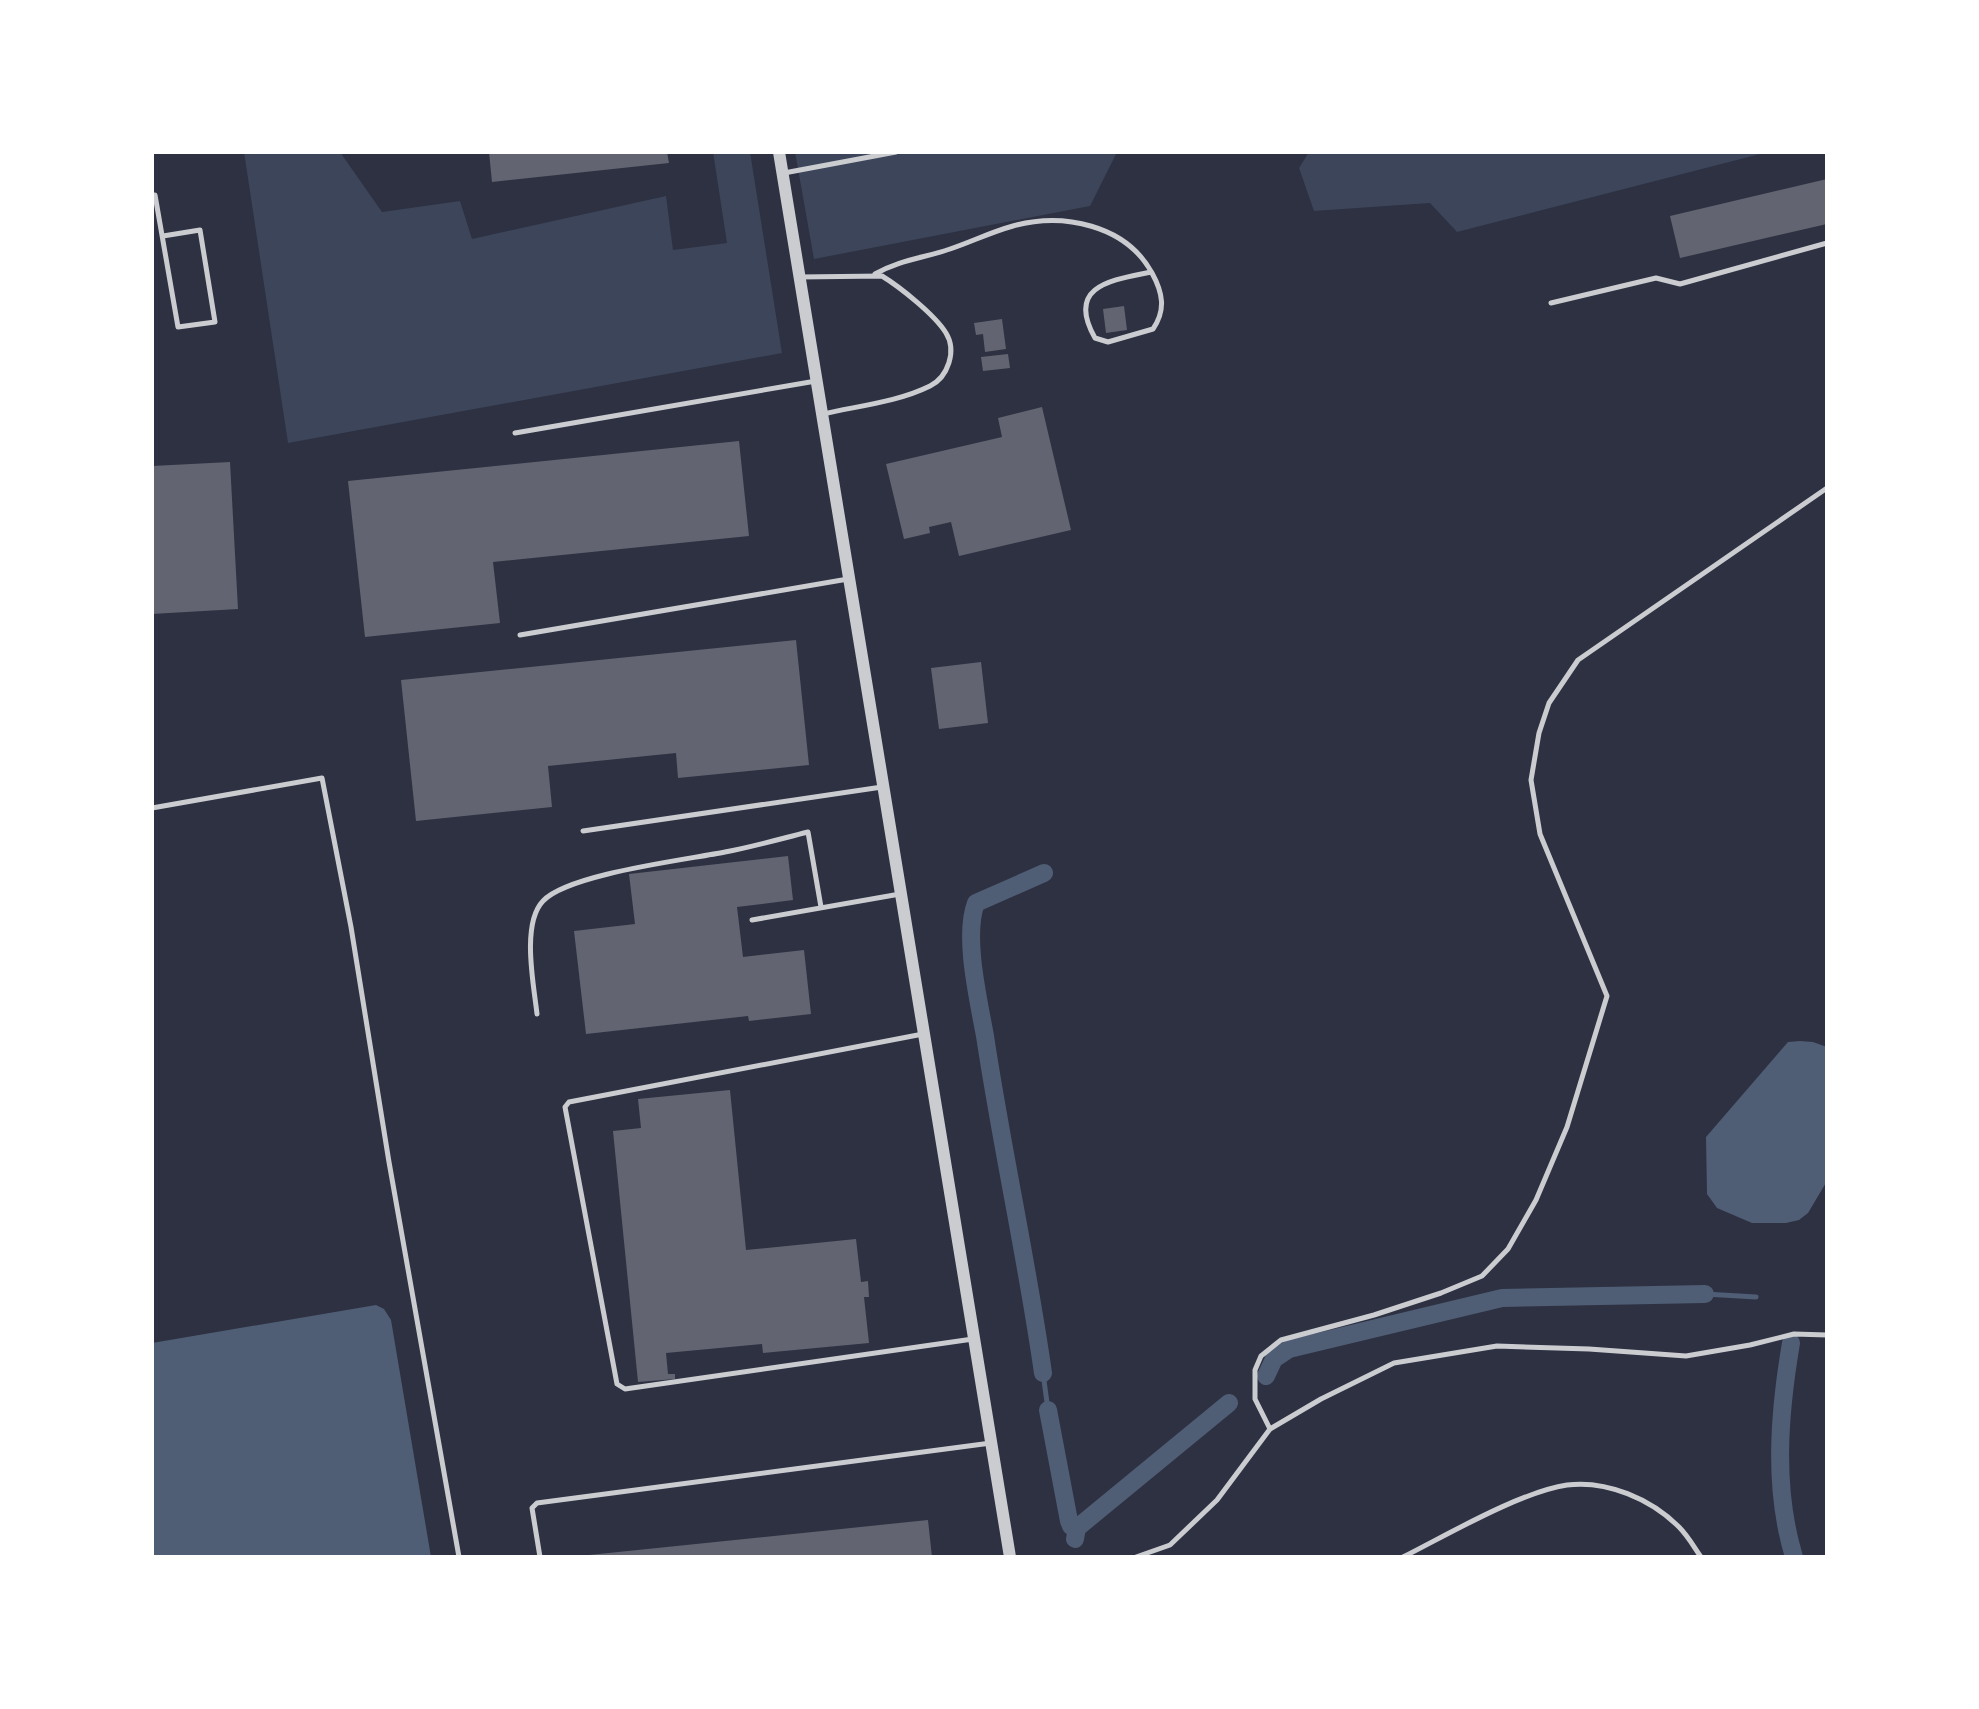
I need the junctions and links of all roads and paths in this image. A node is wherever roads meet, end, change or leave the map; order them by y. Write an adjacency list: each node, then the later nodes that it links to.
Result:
1 (779, 152): 3 (street)
2 (896, 152): 3 (lane)
3 (783, 174): 9 (street)
4 (152, 195): 5 (lane)
5 (163, 236): 5 (lane)
6 (1827, 243): 10 (lane)
7 (1151, 272): 7 (lane); 8 (lane)
8 (875, 274): 9 (lane); 12 (lane)
9 (799, 277): 11 (street)
10 (1551, 303)
11 (817, 381): 12 (street); 13 (lane)
12 (822, 414): 15 (street)
13 (515, 433)
14 (1827, 488): 27 (lane)
15 (849, 579): 16 (lane); 17 (street)
16 (520, 635)
17 (883, 787): 19 (lane); 20 (street)
18 (152, 808): 29 (lane)
19 (583, 831)
20 (901, 894): 21 (lane); 24 (street)
21 (821, 907): 22 (lane); 23 (lane)
22 (752, 920)
23 (537, 1014)
24 (924, 1034): 26 (street); 26 (lane)
25 (1827, 1335): 27 (lane)
26 (974, 1339): 28 (street)
27 (1270, 1429): 32 (lane)
28 (991, 1443): 30 (lane); 31 (street)
29 (459, 1557)
30 (540, 1557)
31 (1010, 1557)
32 (1136, 1557)
33 (1403, 1557): 34 (lane)
34 (1701, 1557)

